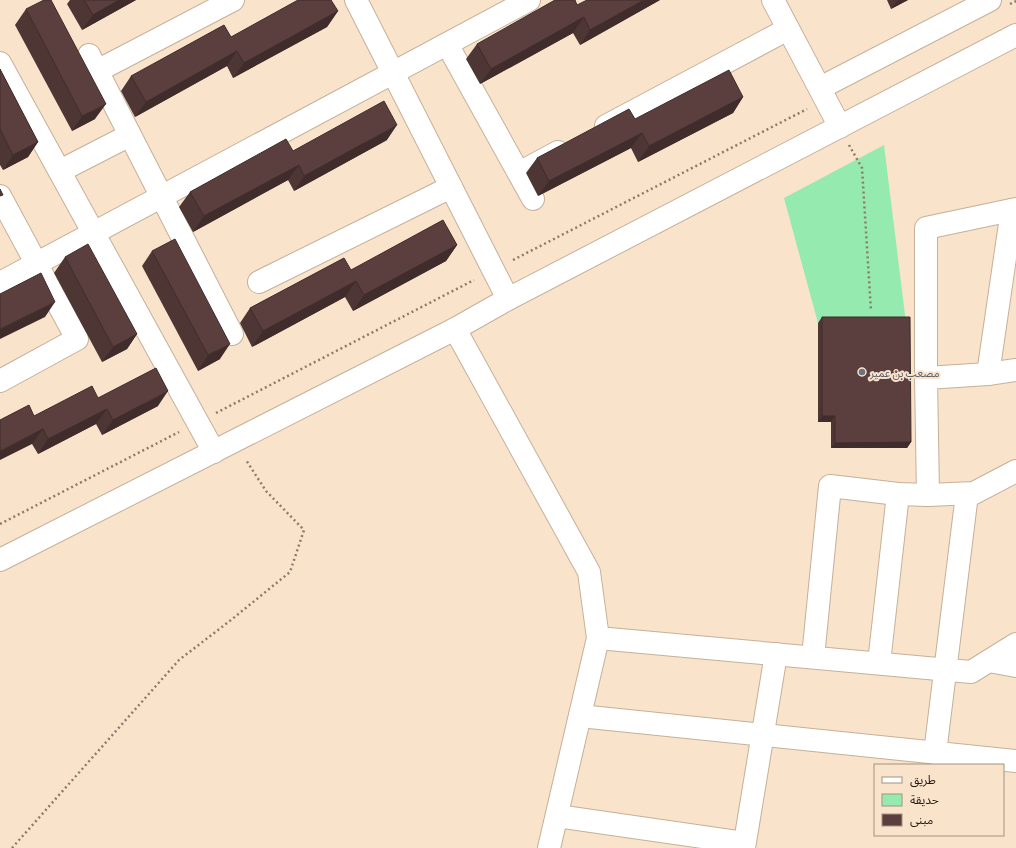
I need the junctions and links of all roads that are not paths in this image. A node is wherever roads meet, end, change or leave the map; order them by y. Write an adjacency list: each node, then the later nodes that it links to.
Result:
1 (233, 0): 13 (street)
2 (356, 0): 10 (street)
3 (529, 0): 8 (street)
4 (773, 0): 6 (street)
5 (990, 0): 11 (street)
6 (788, 29): 11 (street); 15 (street)
7 (1016, 34): 12 (street)
8 (447, 44): 10 (street); 15 (street)
9 (0, 64): 14 (street)
10 (393, 73): 16 (street); 18 (street)
11 (820, 88): 12 (street)
12 (840, 127): 25 (street)
13 (130, 135): 14 (street); 18 (street)
14 (60, 171): 21 (street)
15 (518, 173): 19 (street)
16 (451, 187): 23 (street); 25 (street)
17 (0, 196): 22 (street)
18 (162, 196): 21 (street); 27 (street)
19 (533, 200)
20 (1014, 209): 29 (street); 30 (street)
21 (93, 233): 22 (street); 32 (street)
22 (36, 264): 24 (street); 31 (street)
23 (259, 282)
24 (0, 283)
25 (508, 299): 26 (street)
26 (455, 329): 32 (street); 38 (street)
27 (232, 334)
28 (1016, 370): 29 (street)
29 (988, 374): 30 (street)
30 (926, 378): 36 (street)
31 (0, 381)
32 (214, 452): 37 (street)
33 (1016, 471): 35 (street)
34 (898, 494): 36 (street); 41 (street); 43 (street)
35 (967, 494): 36 (street); 45 (street)
36 (928, 496)
37 (0, 560)
38 (598, 638): 40 (street); 46 (street)
39 (1016, 644): 42 (street)
40 (776, 654): 41 (street); 47 (street)
41 (813, 657): 43 (street)
42 (989, 661): 44 (street); 45 (street)
43 (879, 663): 45 (street)
44 (1016, 666)
45 (946, 670): 48 (street)
46 (580, 716): 47 (street); 50 (street)
47 (763, 735): 48 (street); 51 (street)
48 (935, 753): 49 (street)
49 (1016, 761)
50 (556, 816): 51 (street); 52 (street)
51 (744, 845)
52 (549, 848)

